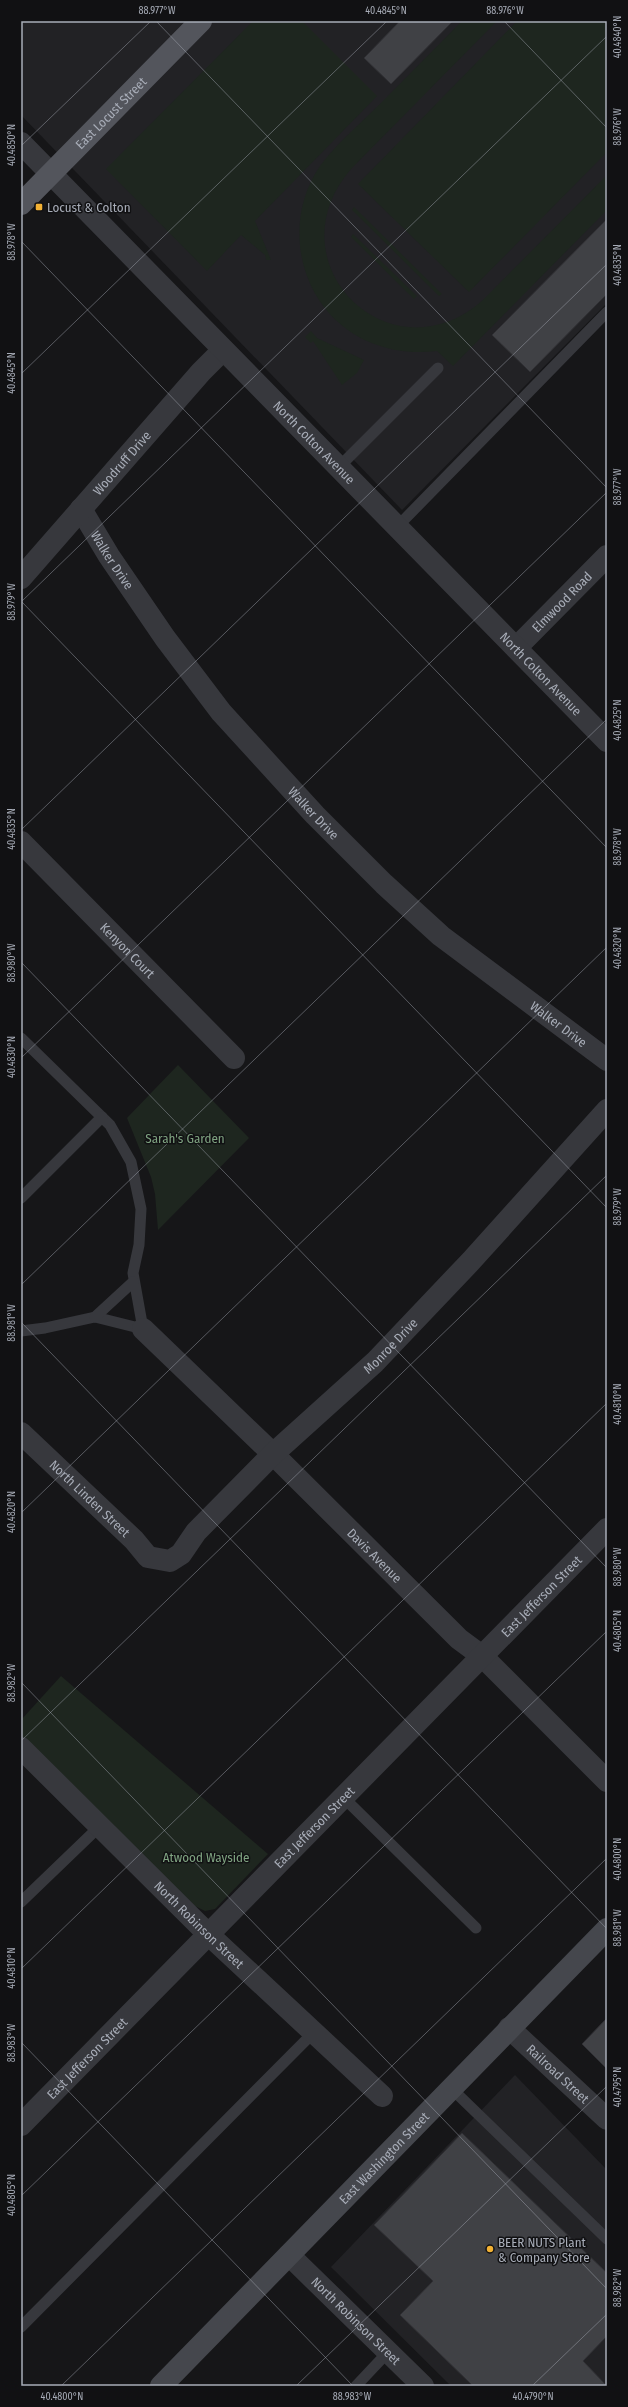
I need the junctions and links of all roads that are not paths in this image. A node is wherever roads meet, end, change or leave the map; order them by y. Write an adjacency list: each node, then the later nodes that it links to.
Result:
1 (201, 21): 3 (main road, East Locust Street)
2 (21, 143): 3 (street, North Colton Avenue)
3 (51, 174): 4 (main road, East Locust Street); 6 (street, North Colton Avenue)
4 (21, 204)
5 (607, 312): 10 (lane)
6 (224, 350): 8 (street, North Colton Avenue); 9 (street, Woodruff Drive)
7 (438, 368): 8 (lane)
8 (339, 468): 10 (street, North Colton Avenue)
9 (81, 509): 12 (street, Woodruff Drive); 18 (street, Walker Drive)
10 (397, 526): 13 (street, North Colton Avenue)
11 (607, 556): 13 (street, Elmwood Road)
12 (21, 578)
13 (516, 648): 14 (street, North Colton Avenue)
14 (607, 741)
15 (21, 842): 17 (street, Kenyon Court)
16 (22, 1040): 20 (lane)
17 (234, 1058)
18 (607, 1060)
19 (607, 1110): 27 (street, Monroe Drive)
20 (102, 1117): 21 (lane); 22 (lane)
21 (21, 1198)
22 (133, 1282): 23 (lane); 24 (lane)
23 (95, 1317): 24 (lane); 25 (lane)
24 (143, 1329): 27 (street, Davis Avenue)
25 (21, 1331)
26 (21, 1433): 29 (street, North Linden Street)
27 (273, 1454): 29 (street, Monroe Drive); 30 (street, Davis Avenue)
28 (607, 1530): 30 (street, East Jefferson Street)
29 (160, 1560)
30 (482, 1656): 32 (street, Davis Avenue); 33 (street, East Jefferson Street)
31 (21, 1748): 34 (street, North Robinson Street)
32 (607, 1781)
33 (344, 1798): 36 (lane); 38 (street, East Jefferson Street)
34 (100, 1826): 35 (lane); 38 (street, North Robinson Street)
35 (21, 1902)
36 (476, 1928)
37 (607, 1929): 39 (main road, East Washington Street)
38 (208, 1934): 40 (street, North Robinson Street); 44 (street, East Jefferson Street)
39 (509, 2028): 41 (main road, East Washington Street); 43 (street, Railroad Street)
40 (314, 2032): 42 (street, North Robinson Street); 47 (lane)
41 (451, 2088): 45 (lane); 46 (main road, East Washington Street)
42 (382, 2096)
43 (607, 2120)
44 (21, 2125)
45 (607, 2239)
46 (289, 2255): 48 (street, North Robinson Street); 49 (main road, East Washington Street)
47 (21, 2327)
48 (388, 2352): 50 (lane); 51 (street, North Robinson Street)
49 (161, 2386)
50 (356, 2386)
51 (423, 2386)

